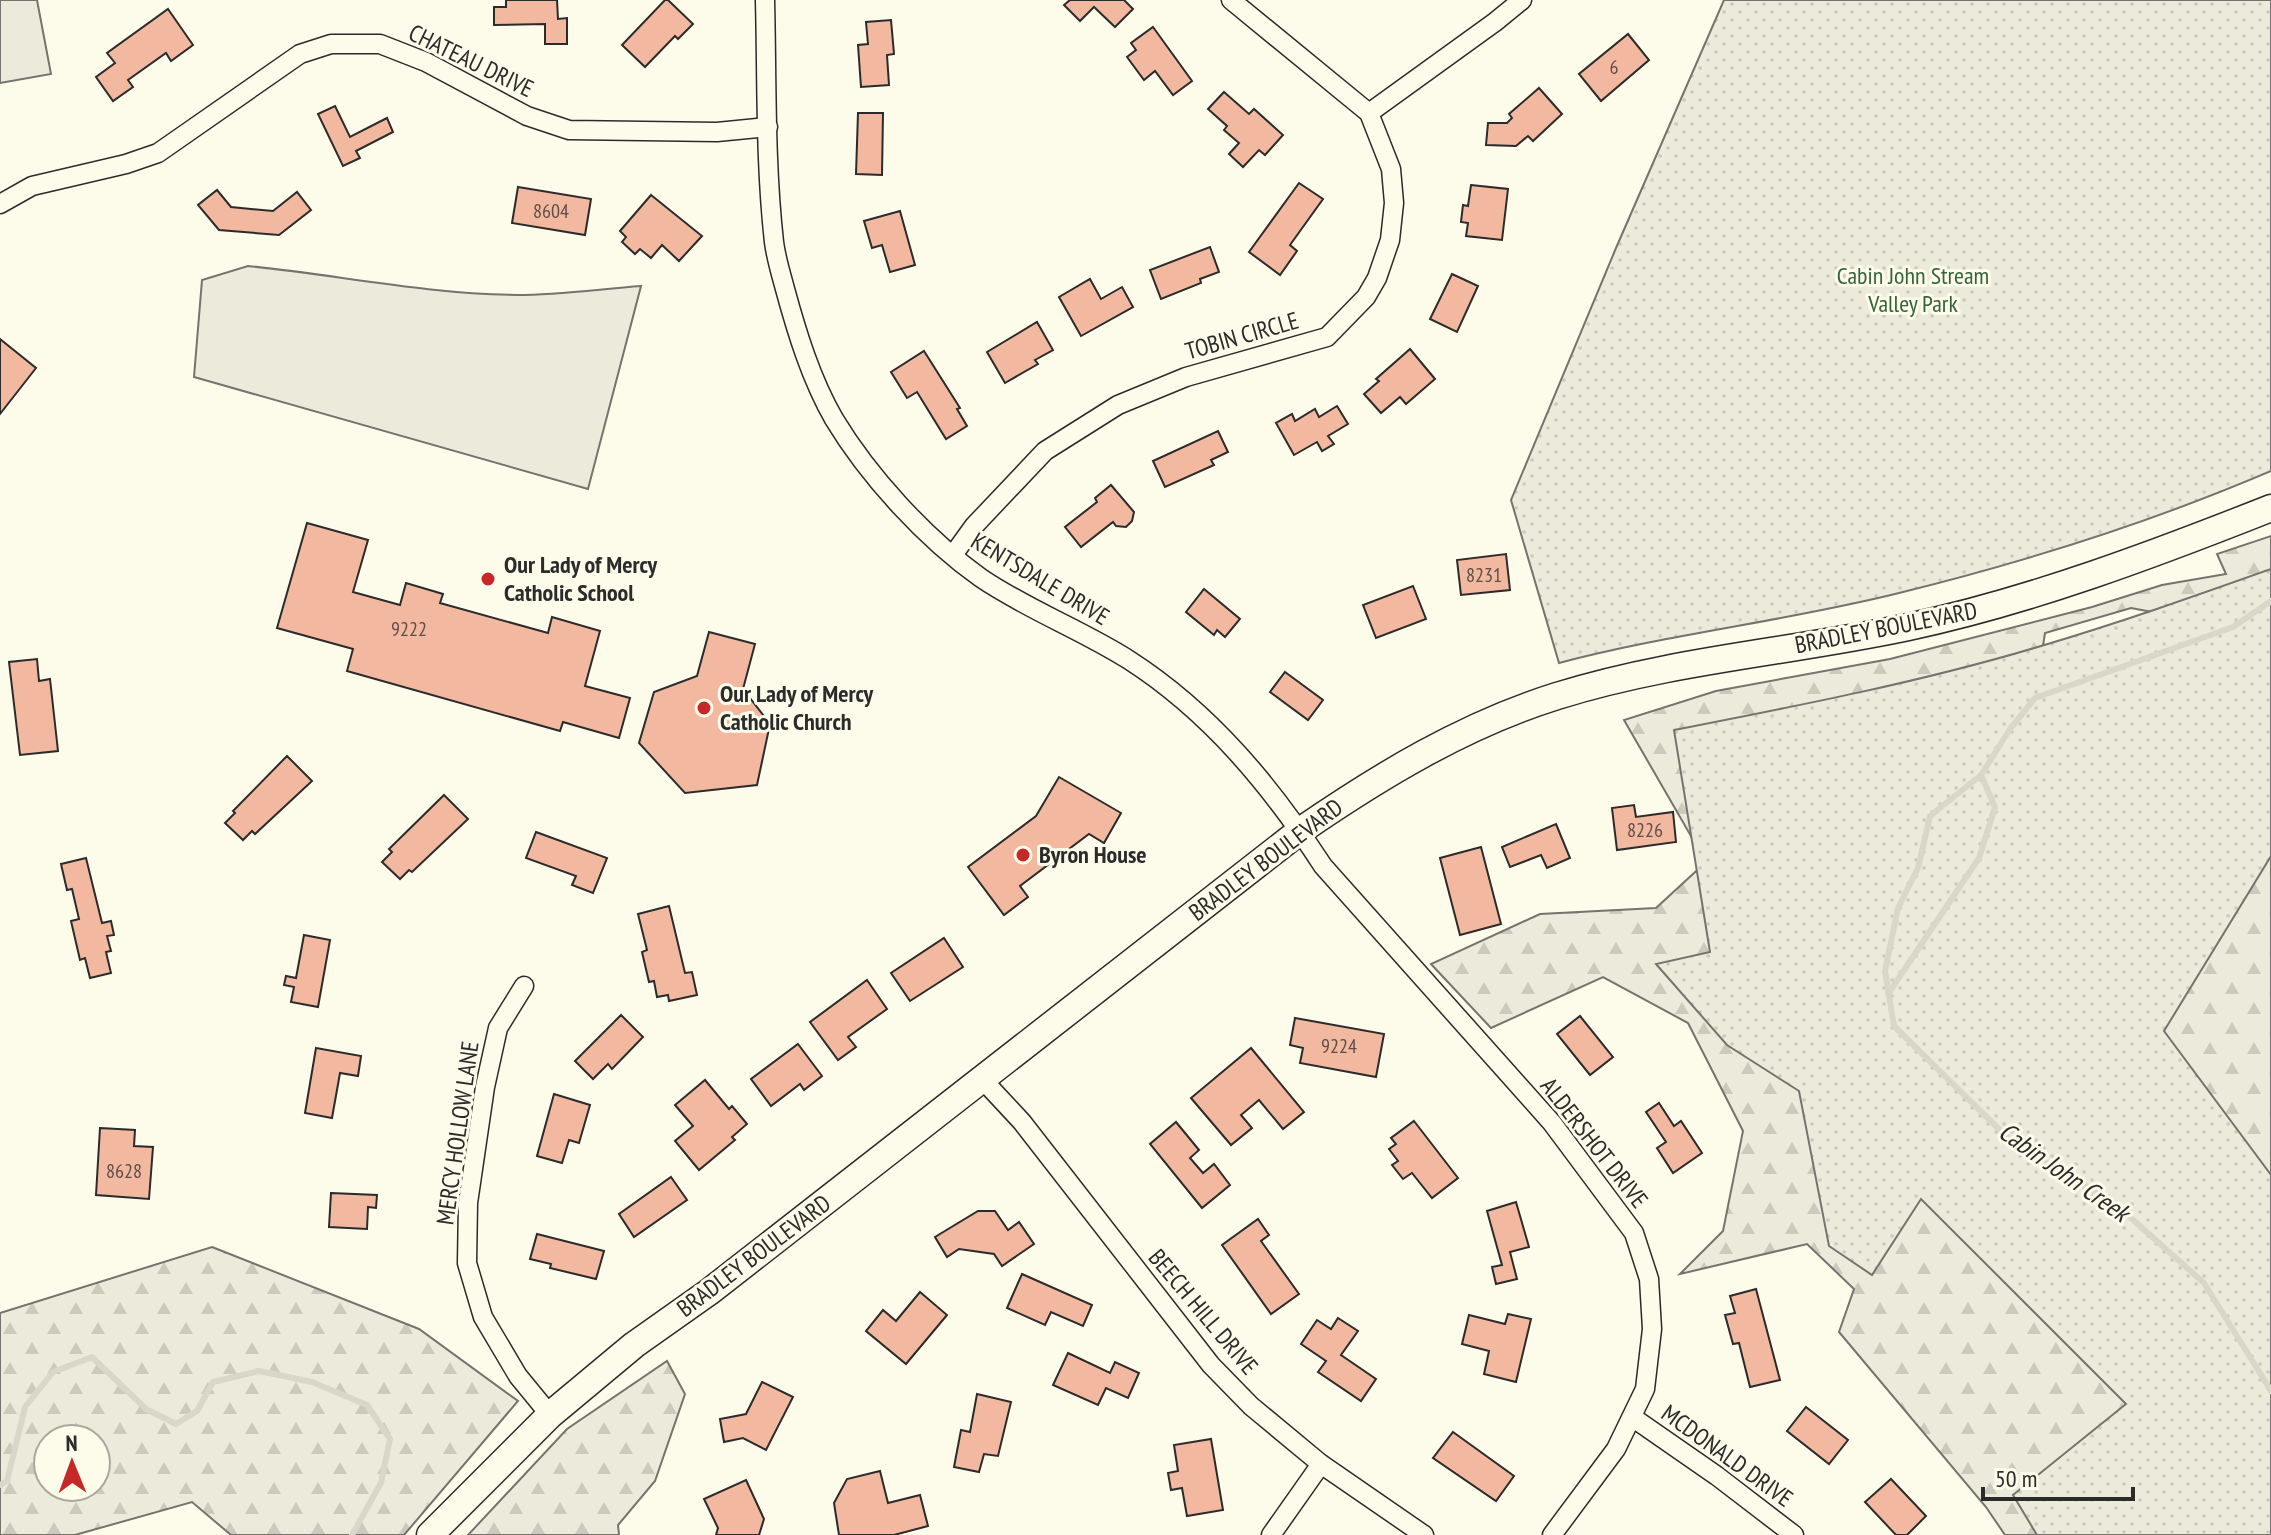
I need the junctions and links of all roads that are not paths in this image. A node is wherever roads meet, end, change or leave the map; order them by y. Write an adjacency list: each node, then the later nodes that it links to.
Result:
1 (765, 0): 5 (street, KENTSDALE DRIVE)
2 (1231, 0): 4 (street, TOBIN CIRCLE)
3 (1522, 0): 4 (street)
4 (1369, 113): 8 (street, TOBIN CIRCLE)
5 (768, 127): 6 (street, CHATEAU DRIVE); 8 (street, KENTSDALE DRIVE)
6 (0, 204)
7 (2271, 508): 9 (main road, BRADLEY BOULEVARD)
8 (953, 555): 9 (street, KENTSDALE DRIVE)
9 (1300, 831): 11 (main road, BRADLEY BOULEVARD); 13 (street, ALDERSHOT DRIVE)
10 (524, 986): 12 (street, MERCY HOLLOW LANE)
11 (983, 1080): 12 (main road, BRADLEY BOULEVARD); 14 (street, BEECH HILL DRIVE)
12 (550, 1415): 15 (main road, BRADLEY BOULEVARD)
13 (1632, 1417): 18 (street, ALDERSHOT DRIVE); 19 (street, MCDONALD DRIVE)
14 (1321, 1464): 16 (street); 17 (street, BEECH HILL DRIVE)
15 (430, 1535)
16 (1271, 1535)
17 (1424, 1535)
18 (1552, 1535)
19 (1794, 1535)

